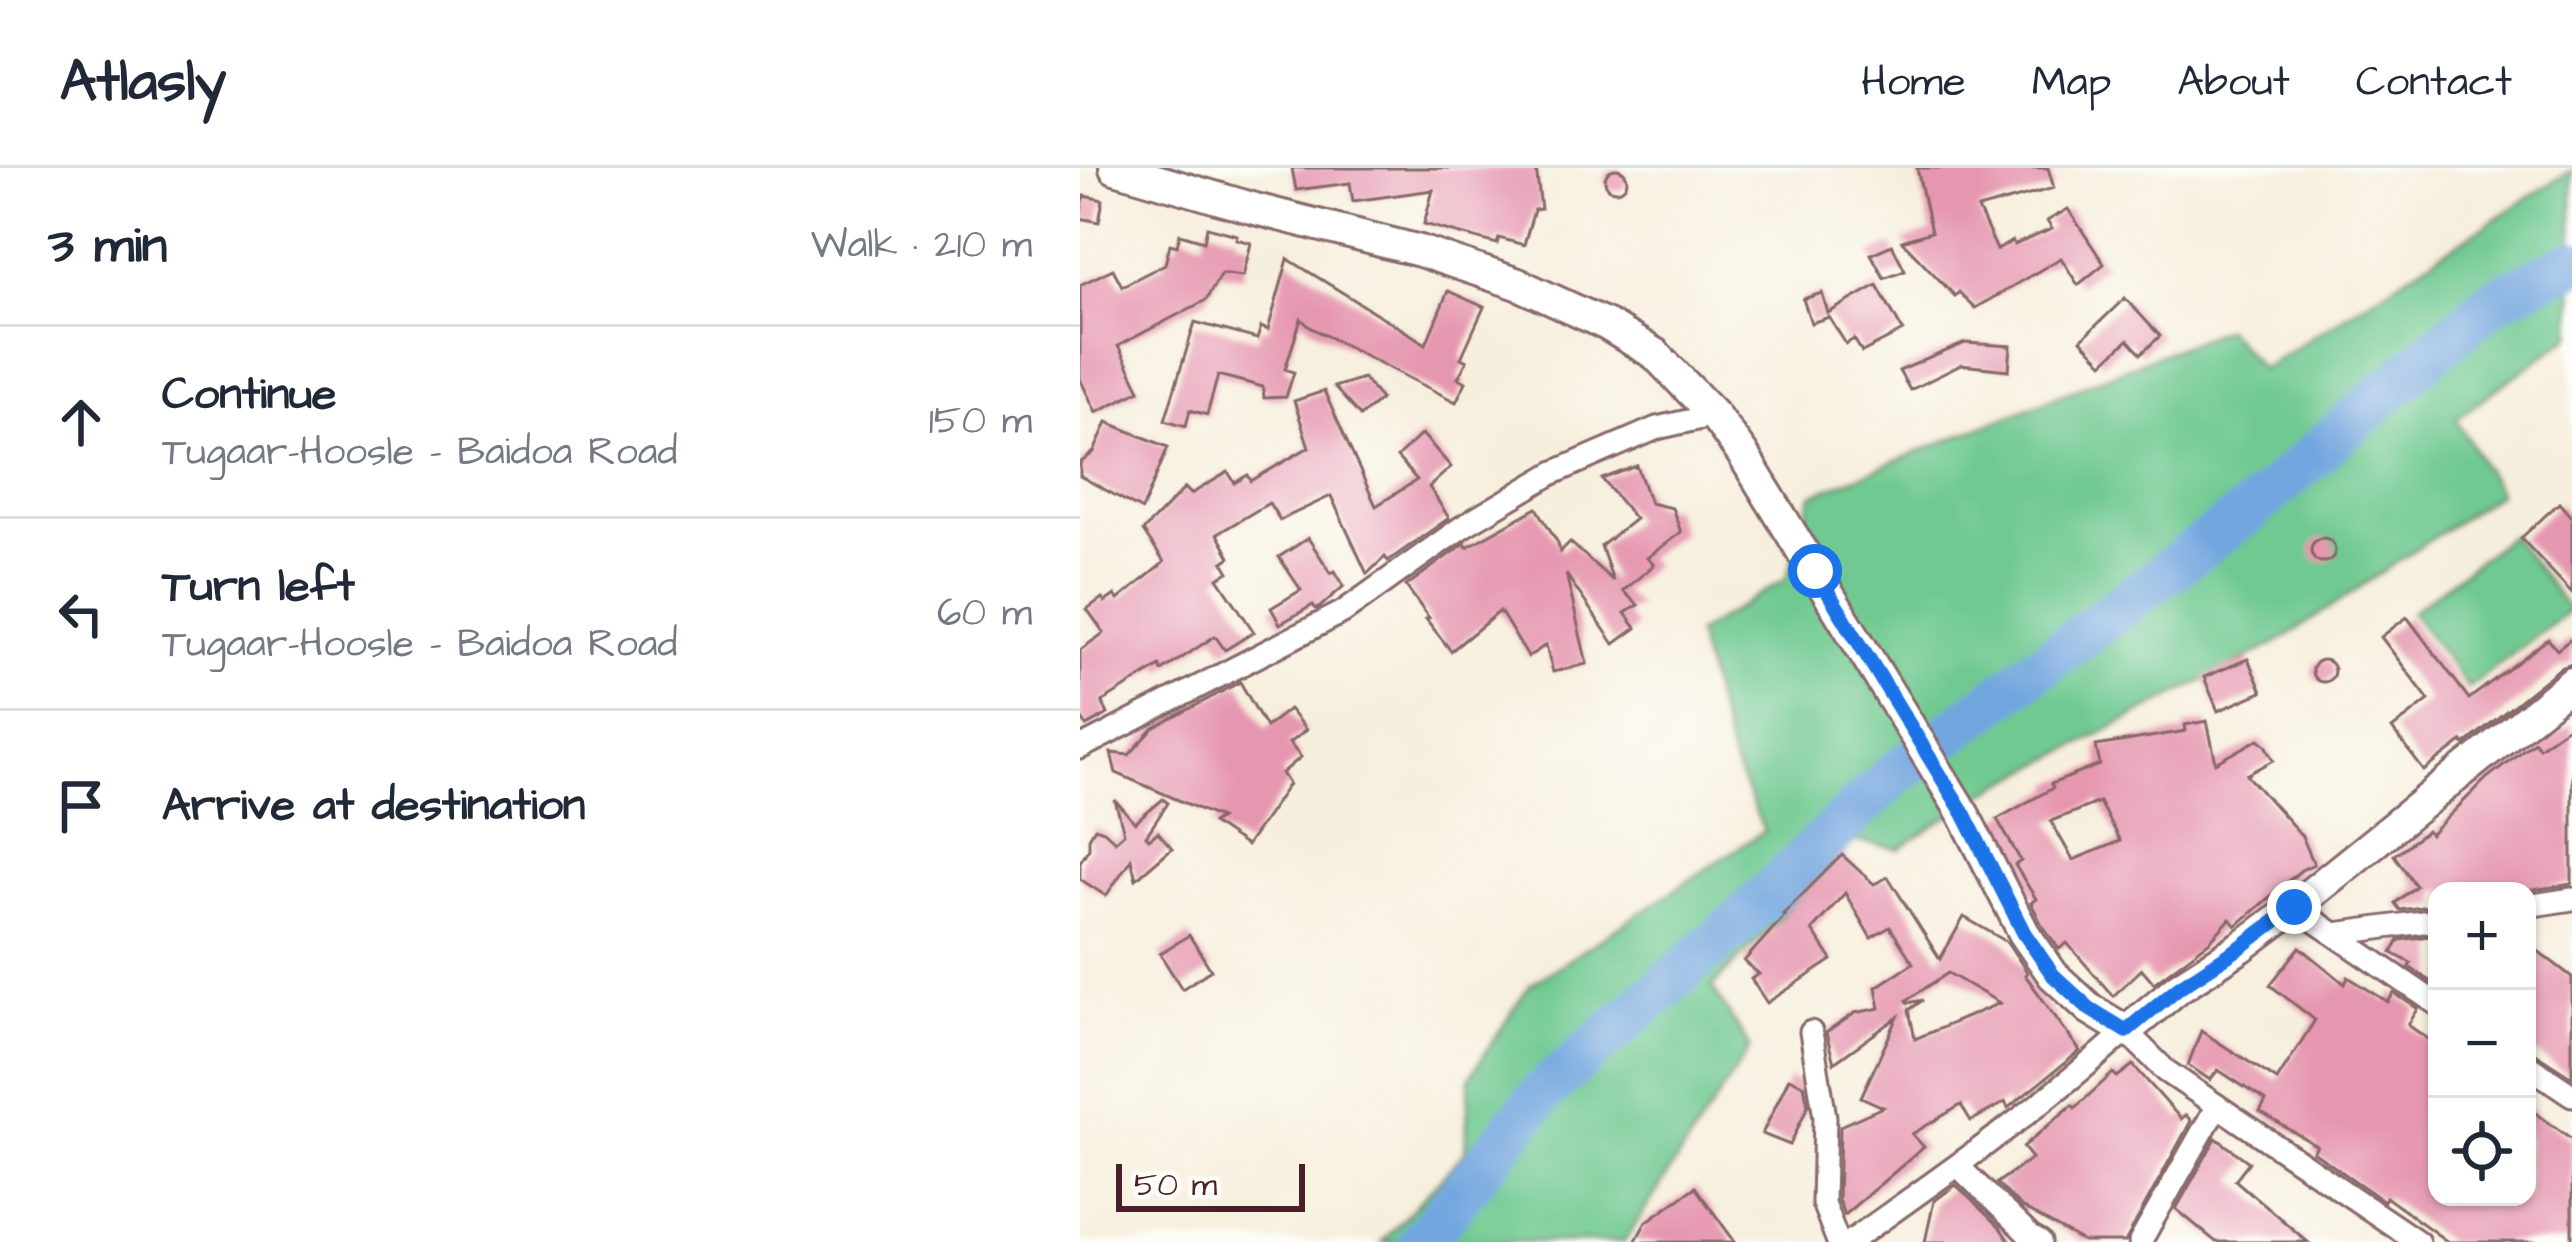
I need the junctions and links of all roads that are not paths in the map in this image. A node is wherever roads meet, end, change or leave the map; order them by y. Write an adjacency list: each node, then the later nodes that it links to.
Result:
1 (1115, 168): 2 (main road)
2 (1714, 415): 4 (street); 11 (main road)
3 (2572, 683): 7 (main road)
4 (1080, 748)
5 (2572, 899): 6 (street)
6 (2536, 905)
7 (2294, 907): 9 (street); 11 (main road)
8 (2428, 921): 9 (street)
9 (2335, 934): 10 (street)
10 (2428, 998)
11 (2126, 1031): 15 (street); 16 (street)
12 (1811, 1032): 17 (street)
13 (2536, 1071): 14 (street)
14 (2572, 1095)
15 (2217, 1106): 20 (street); 21 (street)
16 (1958, 1166): 18 (street); 19 (street)
17 (1838, 1242)
18 (1850, 1242)
19 (2040, 1242)
20 (2140, 1242)
21 (2418, 1242)

